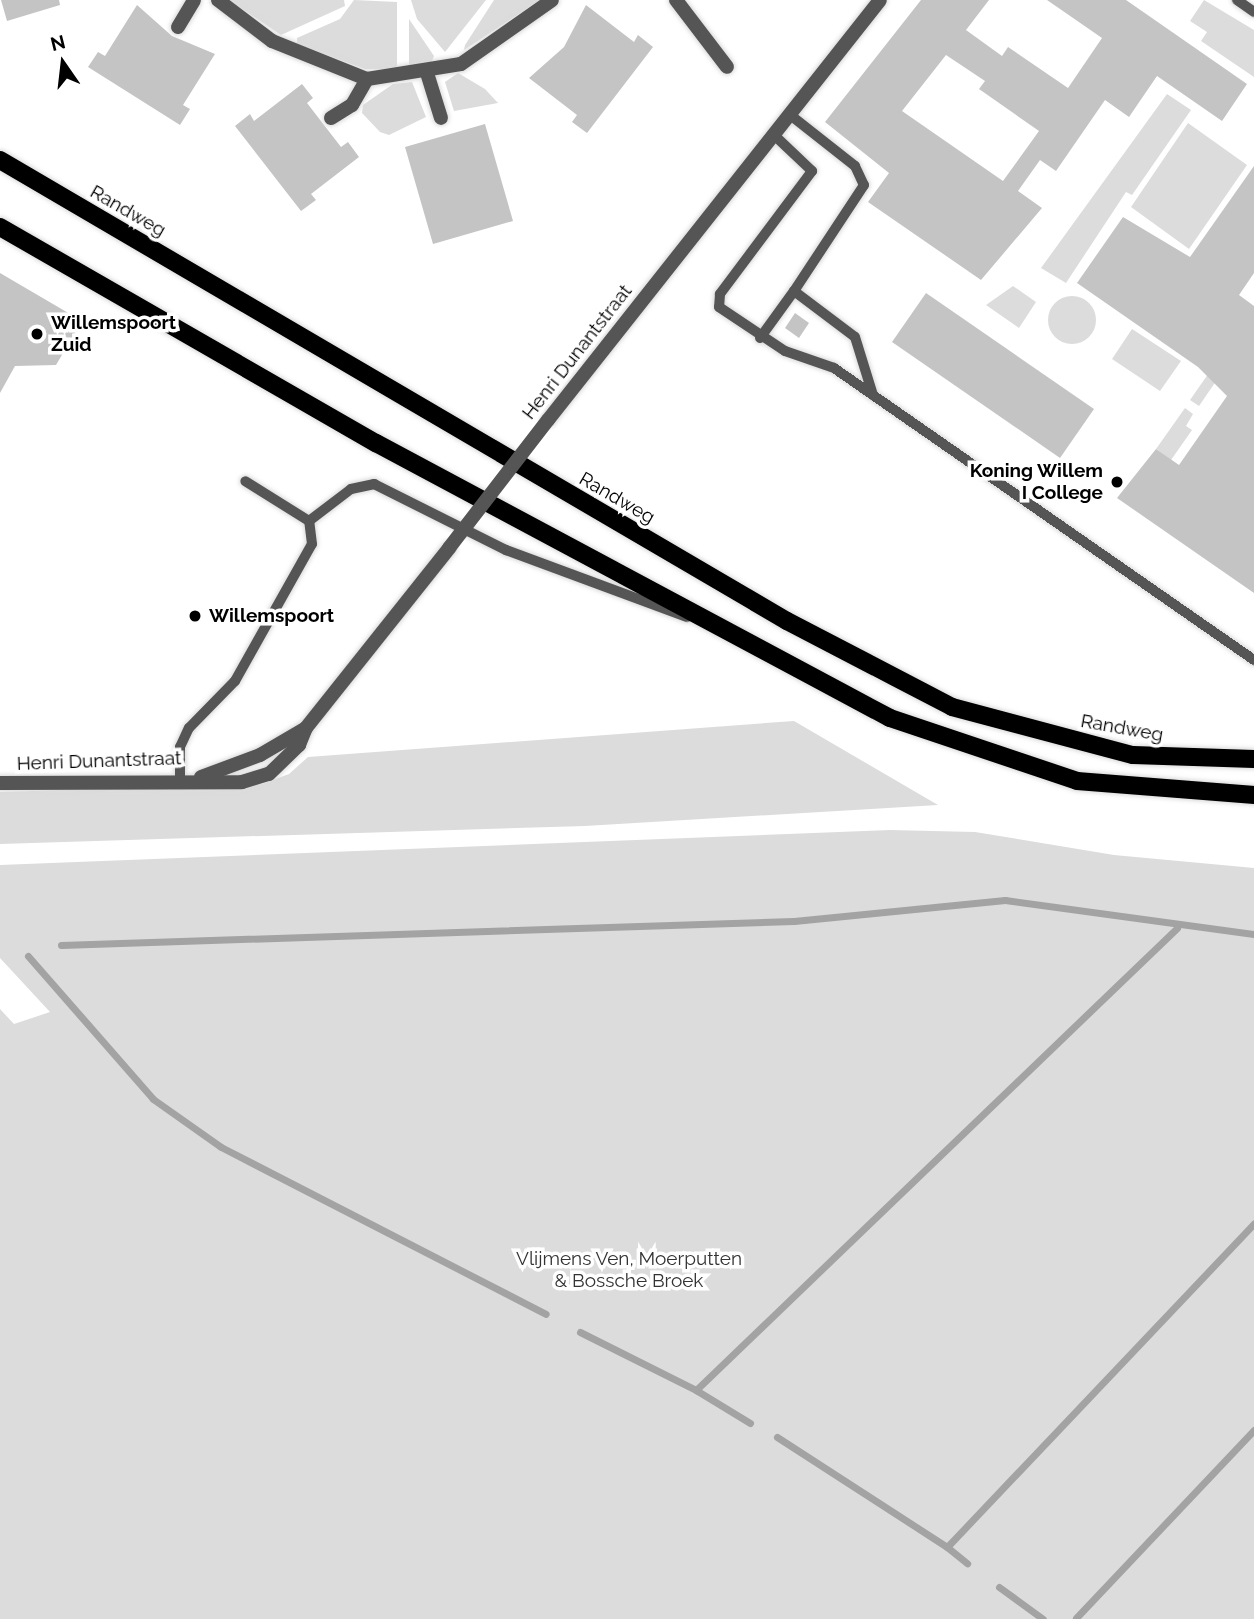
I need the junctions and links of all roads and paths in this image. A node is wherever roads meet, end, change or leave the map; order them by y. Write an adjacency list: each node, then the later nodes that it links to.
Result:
1 (194, 0): 8 (street)
2 (218, 0): 11 (street)
3 (552, 0): 10 (street)
4 (676, 0): 9 (street)
5 (880, 0): 12 (street, Henri Dunantstraat)
6 (1237, 0): 7 (lane)
7 (1254, 12)
8 (178, 27)
9 (727, 67)
10 (427, 73): 11 (street); 14 (street)
11 (367, 79): 13 (street)
12 (789, 114): 15 (street, Henri Dunantstraat); 18 (lane)
13 (331, 118)
14 (442, 118)
15 (773, 134): 19 (lane); 26 (street, Henri Dunantstraat, bridge)
16 (0, 160): 25 (main road, Randweg)
17 (0, 227): 23 (main road)
18 (794, 291): 19 (lane); 20 (lane)
19 (760, 338): 20 (lane)
20 (873, 395): 24 (lane)
21 (245, 481): 22 (lane)
22 (309, 521): 23 (lane); 26 (lane)
23 (747, 639): 28 (main road)
24 (1254, 660)
25 (1254, 759)
26 (180, 778): 27 (street, Henri Dunantstraat)
27 (0, 783)
28 (1254, 795)

